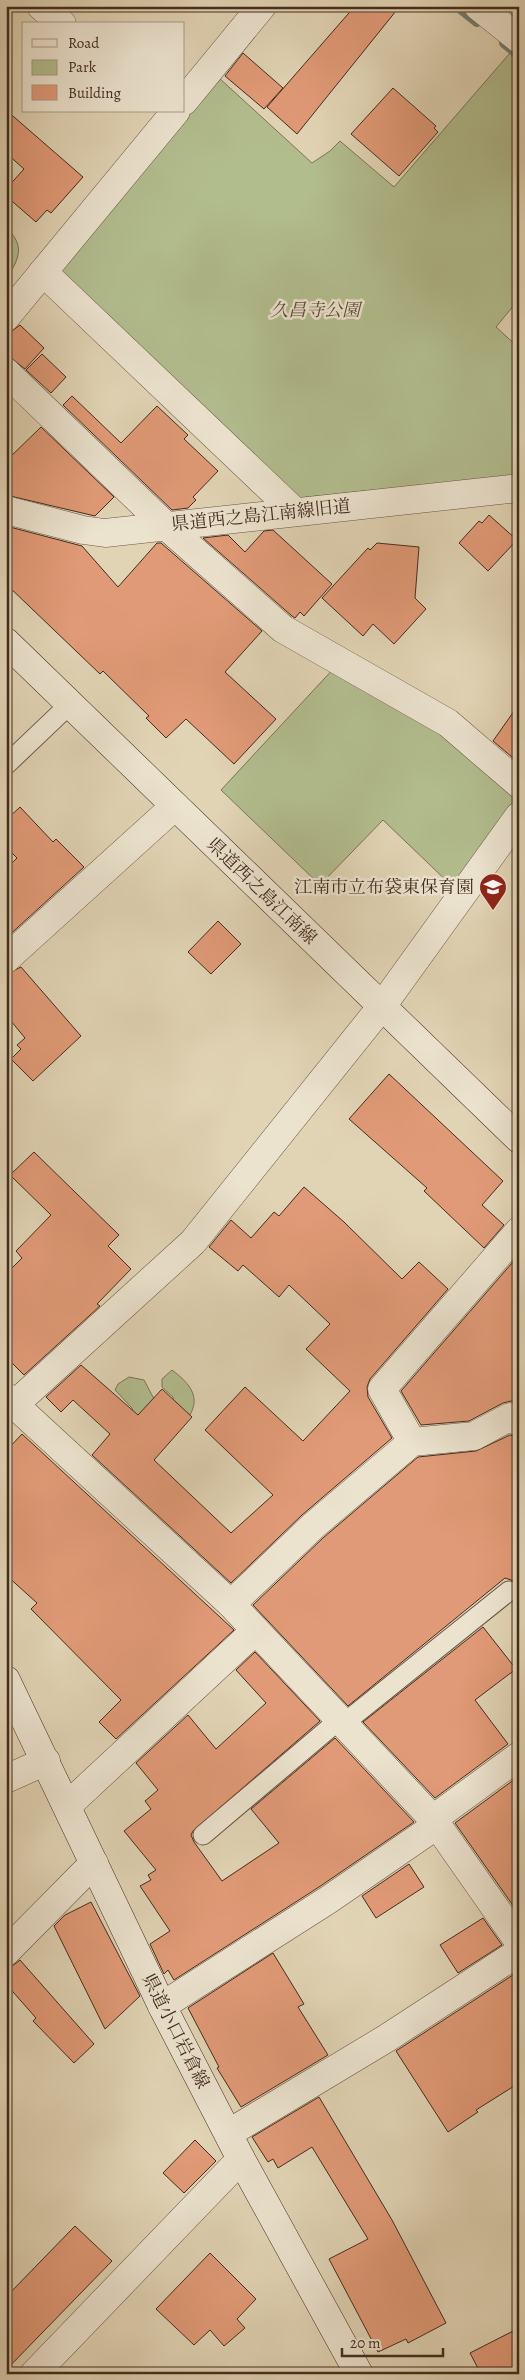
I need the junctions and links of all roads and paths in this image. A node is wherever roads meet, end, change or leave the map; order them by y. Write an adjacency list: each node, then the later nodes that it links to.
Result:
1 (41, 6): 4 (street)
2 (262, 6): 6 (street)
3 (478, 6): 5 (street)
4 (60, 22)
5 (519, 40)
6 (185, 96)
7 (171, 112): 8 (street)
8 (43, 272): 9 (street); 13 (street)
9 (6, 317)
10 (6, 372): 14 (street)
11 (519, 488): 13 (street, 県道西之島江南線旧道)
12 (6, 510): 14 (street, 県道西之島江南線旧道)
13 (295, 512): 14 (street, 県道西之島江南線旧道)
14 (166, 526): 18 (street)
15 (6, 642): 16 (street, 県道西之島江南線)
16 (70, 704): 17 (lane); 19 (street, 県道西之島江南線)
17 (6, 765)
18 (519, 784)
19 (175, 806): 21 (street); 22 (street, 県道西之島江南線)
20 (519, 816): 22 (street)
21 (6, 959)
22 (382, 1006): 23 (street, 県道西之島江南線); 25 (street)
23 (519, 1139)
24 (519, 1231): 27 (street)
25 (10, 1401): 29 (street)
26 (519, 1422): 27 (street)
27 (412, 1442): 29 (street)
28 (509, 1591): 32 (lane)
29 (230, 1604): 30 (street)
30 (255, 1631): 32 (street); 36 (street)
31 (6, 1680): 34 (street, 県道小口岩倉線)
32 (341, 1722): 37 (street); 38 (lane)
33 (519, 1756): 37 (street)
34 (46, 1761): 35 (street); 36 (street, 県道小口岩倉線)
35 (6, 1779)
36 (67, 1806): 39 (street, 県道小口岩倉線)
37 (435, 1822): 40 (street); 43 (street)
38 (203, 1835)
39 (94, 1863): 41 (street); 43 (street, 県道小口岩倉線)
40 (519, 1942)
41 (6, 1952)
42 (519, 1952): 44 (street)
43 (162, 2006): 44 (street, 県道小口岩倉線)
44 (228, 2133): 45 (street, 県道小口岩倉線)
45 (241, 2159): 46 (street); 47 (street, 県道小口岩倉線)
46 (34, 2374)
47 (360, 2374)

